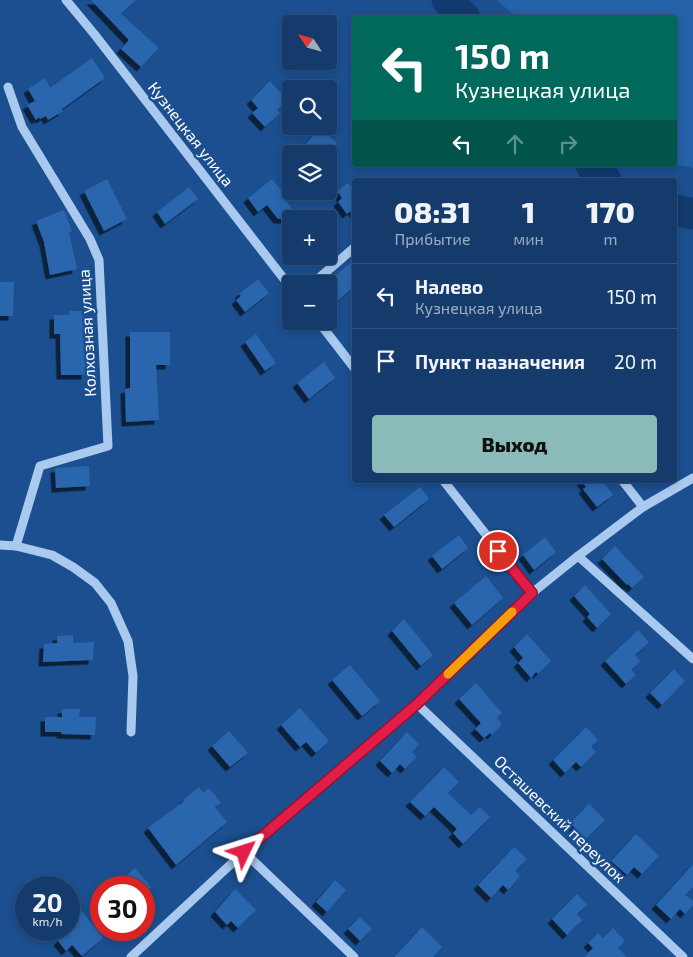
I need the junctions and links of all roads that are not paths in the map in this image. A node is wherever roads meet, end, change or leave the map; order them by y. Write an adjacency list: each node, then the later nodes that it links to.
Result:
1 (66, 0): 5 (street, Кузнецкая улица)
2 (8, 87): 13 (street, Колхозная улица)
3 (352, 250): 4 (street)
4 (322, 275)
5 (282, 276)
6 (325, 330): 7 (street)
7 (352, 365)
8 (693, 478): 11 (street)
9 (445, 483): 15 (street)
10 (624, 483): 11 (street)
11 (643, 507): 14 (street)
12 (0, 545): 13 (street)
13 (16, 546): 18 (street)
14 (578, 556): 15 (street); 16 (street)
15 (532, 593): 17 (street)
16 (693, 659)
17 (417, 704): 19 (street); 22 (street, Осташевский переулок)
18 (131, 732)
19 (244, 852): 20 (street); 21 (street)
20 (131, 957)
21 (354, 957)
22 (683, 957)

